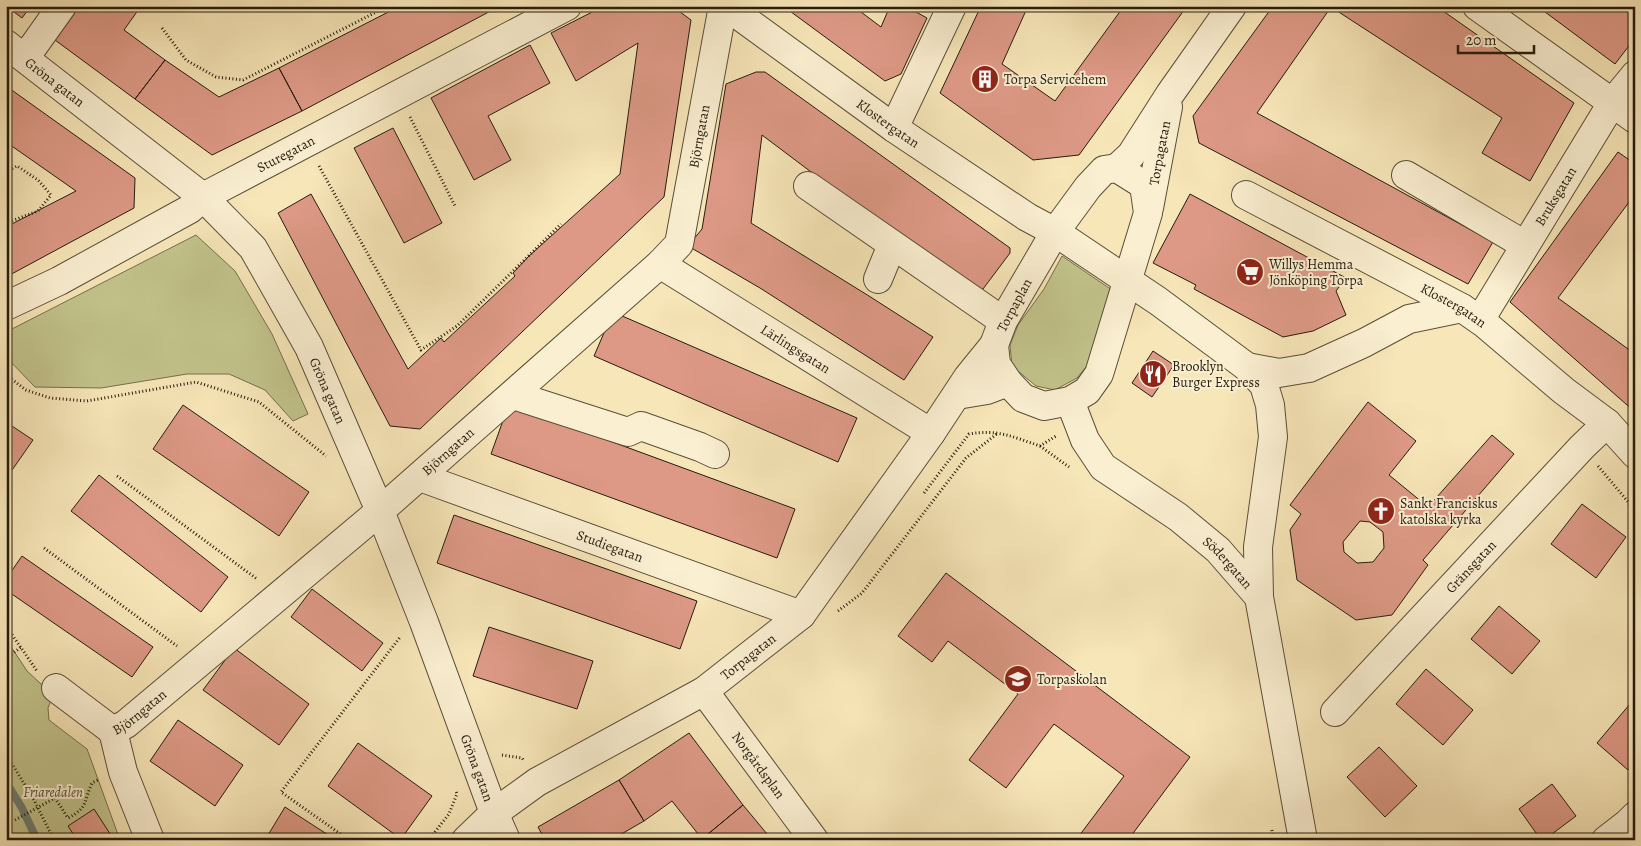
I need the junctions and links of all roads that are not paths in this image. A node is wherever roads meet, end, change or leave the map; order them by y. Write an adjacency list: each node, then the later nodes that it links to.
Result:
1 (62, 6): 7 (street)
2 (567, 6): 17 (street, Sturegatan)
3 (725, 6): 12 (street, Klostergatan); 22 (street, Björngatan)
4 (952, 6): 12 (street)
5 (1232, 6): 9 (street, Torpagatan)
6 (1477, 6): 10 (street)
7 (16, 51): 17 (street, Gröna gatan)
8 (1635, 75): 10 (street, Bruksgatan)
9 (1170, 94): 13 (street, Torpagatan); 18 (street, Torpagatan)
10 (1612, 103): 11 (street); 21 (street, Bruksgatan)
11 (1635, 119)
12 (894, 128): 19 (street, Klostergatan)
13 (1117, 168): 18 (street, Torpaplan); 19 (street, Torpaplan)
14 (1406, 175): 21 (street)
15 (808, 186): 20 (street)
16 (1246, 195): 26 (street, Klostergatan)
17 (203, 197): 25 (street, Sturegatan); 38 (street, Gröna gatan)
18 (1148, 213): 24 (street, Torpaplan)
19 (1055, 232): 24 (street); 27 (street, Torpaplan)
20 (892, 245): 23 (street); 27 (street)
21 (1525, 245): 26 (street, Bruksgatan)
22 (660, 264): 30 (street, Björngatan); 34 (street, Lärlingsgatan)
23 (878, 279)
24 (1128, 281): 28 (street); 32 (street, Torpaplan)
25 (6, 306)
26 (1471, 314): 28 (street); 33 (street, Klostergatan)
27 (999, 333): 29 (street, Torpaplan); 31 (street, Torpagatan)
28 (1247, 367): 39 (street)
29 (1008, 382): 31 (street); 32 (street, Torpaplan)
30 (513, 394): 35 (street); 37 (street, Björngatan)
31 (957, 395): 34 (street, Torpagatan)
32 (1070, 402): 39 (street, Södergatan)
33 (1608, 423): 36 (street, Klostergatan); 43 (street, Gränsgatan)
34 (931, 433): 40 (street, Torpagatan)
35 (715, 454)
36 (1635, 454)
37 (420, 477): 38 (street, Björngatan); 40 (street, Studiegatan)
38 (380, 511): 44 (street, Björngatan); 45 (street, Gröna gatan)
39 (1259, 597): 51 (street, Södergatan)
40 (801, 614): 42 (street, Torpagatan)
41 (56, 688): 44 (street)
42 (704, 691): 45 (street, Torpagatan); 50 (street, Norgårdsplan)
43 (1335, 712)
44 (113, 731): 47 (street, Björngatan)
45 (494, 813): 48 (street, Torpagatan); 49 (street, Gröna gatan)
46 (1635, 816): 52 (street)
47 (150, 840)
48 (466, 840)
49 (506, 840)
50 (814, 840)
51 (1304, 840)
52 (1606, 840)

